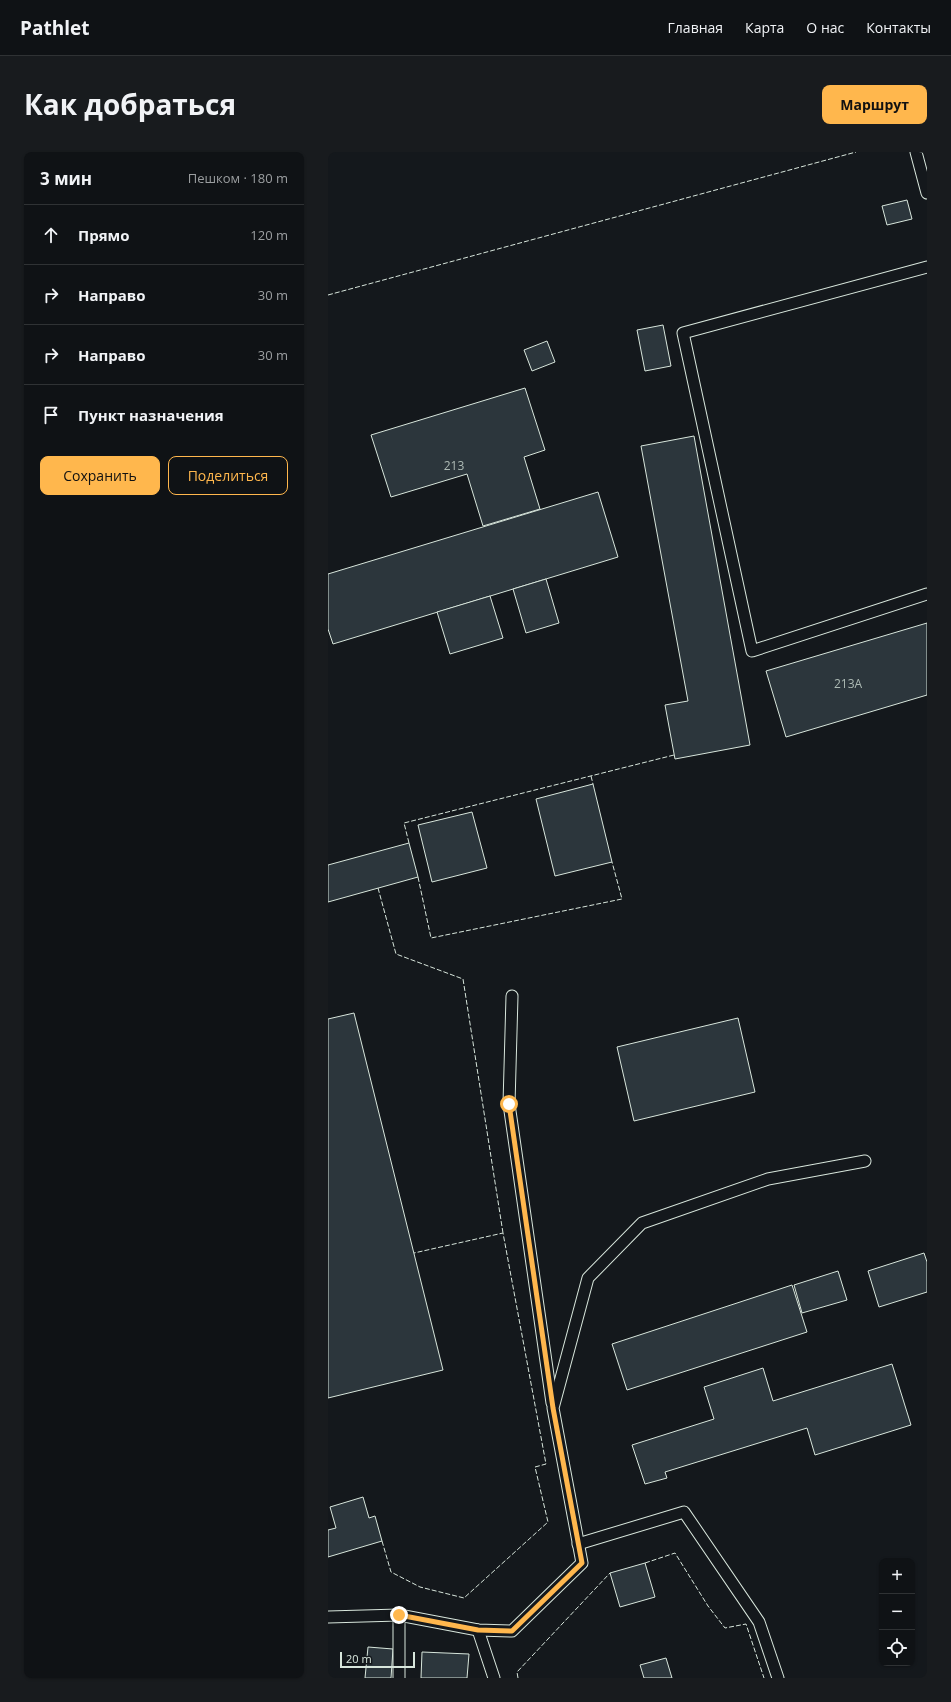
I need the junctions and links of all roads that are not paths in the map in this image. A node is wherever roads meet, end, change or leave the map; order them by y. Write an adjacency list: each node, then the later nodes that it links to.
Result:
1 (916, 152): 2 (lane)
2 (927, 193)
3 (927, 267): 4 (lane)
4 (927, 594)
5 (512, 996): 7 (lane)
6 (865, 1161): 7 (lane)
7 (553, 1408): 8 (lane)
8 (578, 1544): 11 (lane); 14 (lane)
9 (399, 1615): 10 (lane); 11 (lane); 12 (lane)
10 (328, 1617)
11 (478, 1630): 13 (lane)
12 (399, 1678)
13 (494, 1678)
14 (778, 1678)

